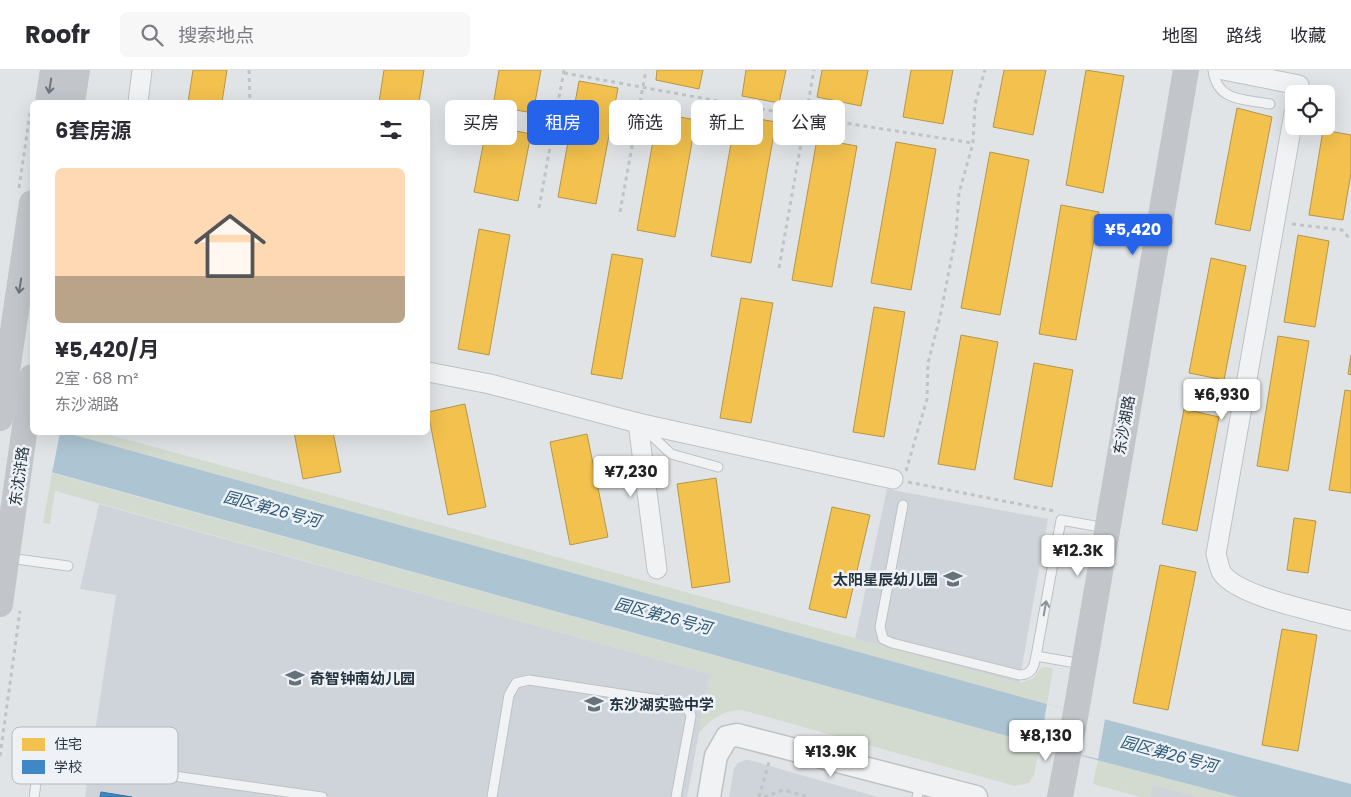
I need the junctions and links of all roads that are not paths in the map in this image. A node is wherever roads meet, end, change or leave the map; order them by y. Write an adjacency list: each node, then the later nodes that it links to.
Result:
1 (53, 70): 8 (main road, one-way to 8)
2 (77, 70): 9 (main road)
3 (142, 70): 10 (street)
4 (1186, 70): 21 (main road, 东沙湖路)
5 (1213, 70): 11 (lane)
6 (1223, 70): 7 (street)
7 (1299, 85)
8 (48, 100)
9 (72, 100)
10 (138, 100)
11 (1270, 104)
12 (1290, 135): 26 (street)
13 (30, 216): 16 (main road, one-way to 16)
14 (430, 372): 17 (street)
15 (30, 392): 22 (main road, 东沈浒路)
16 (0, 416)
17 (638, 423): 18 (lane); 19 (street); 24 (street)
18 (718, 467)
19 (894, 479)
20 (903, 505): 27 (lane)
21 (1107, 528): 27 (lane, one-way to 21); 28 (main road, 东沙湖路)
22 (6, 558): 23 (lane); 25 (main road, 东沈浒路)
23 (68, 566)
24 (657, 568)
25 (0, 604)
26 (1351, 621)
27 (1036, 656): 28 (lane)
28 (1084, 665): 32 (main road, 东沙湖路)
29 (178, 777): 34 (lane)
30 (36, 784): 33 (lane)
31 (919, 790): 37 (street); 38 (street)
32 (1062, 791)
33 (34, 797)
34 (322, 797)
35 (492, 797): 36 (lane)
36 (676, 797)
37 (709, 797)
38 (976, 797)

